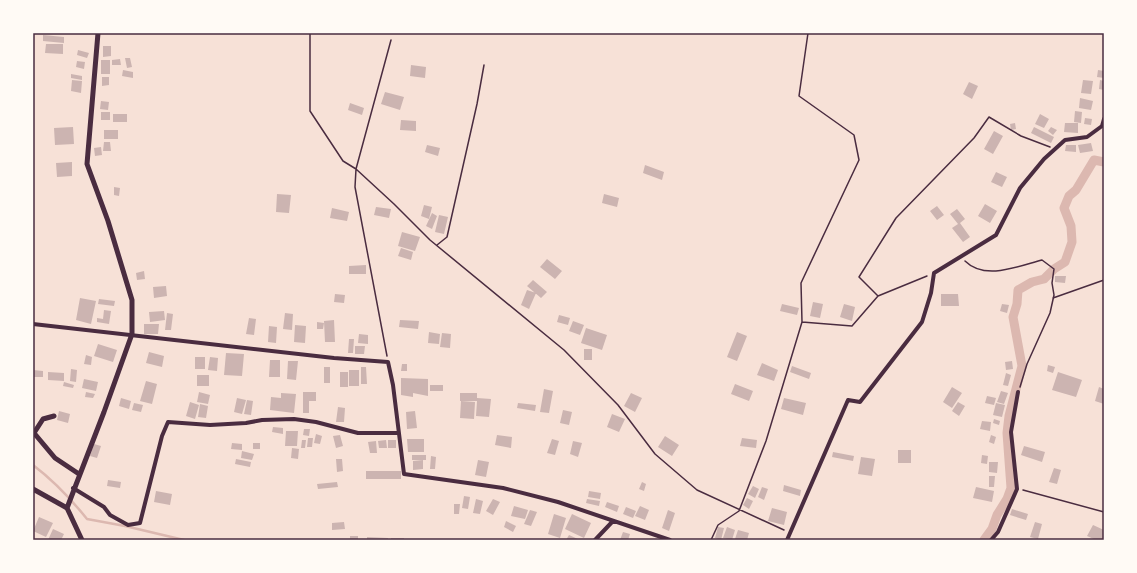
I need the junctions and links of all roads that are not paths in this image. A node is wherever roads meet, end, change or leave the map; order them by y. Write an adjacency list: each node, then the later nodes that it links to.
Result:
1 (98, 33): 4 (street)
2 (1104, 119): 16 (street)
3 (33, 324): 4 (street)
4 (132, 334): 7 (street); 8 (street)
5 (1018, 392): 17 (street)
6 (54, 416): 8 (street)
7 (399, 433): 9 (street); 12 (street)
8 (79, 474): 9 (street)
9 (73, 488): 11 (street)
10 (33, 489): 11 (street)
11 (67, 508): 13 (street)
12 (613, 521): 14 (street); 15 (street)
13 (82, 540)
14 (595, 540)
15 (670, 540)
16 (787, 540)
17 (991, 540)

